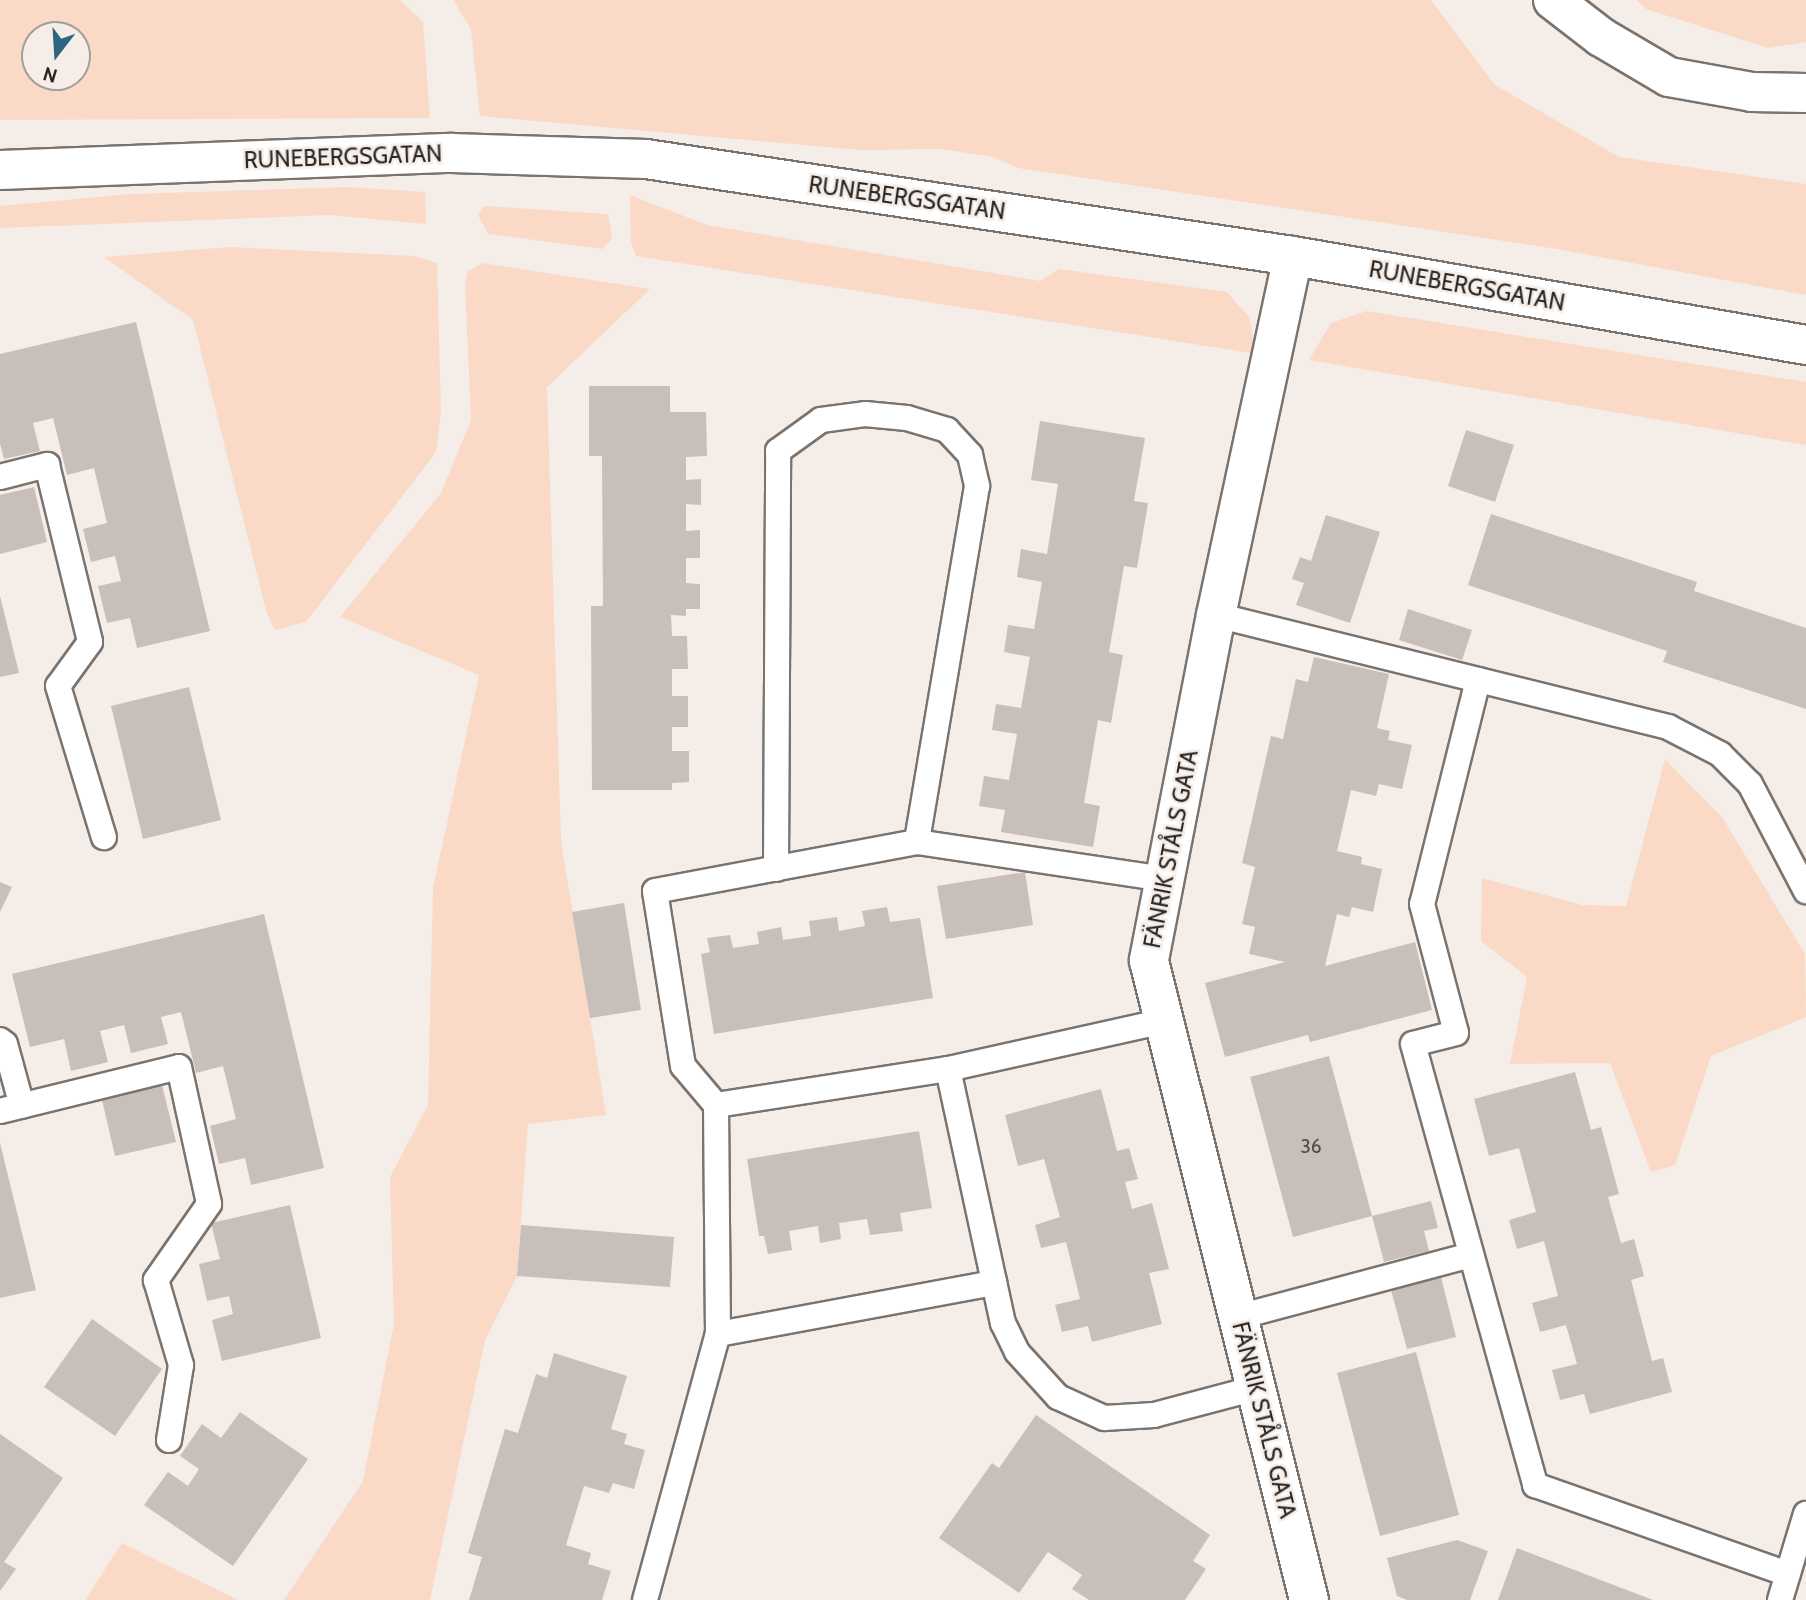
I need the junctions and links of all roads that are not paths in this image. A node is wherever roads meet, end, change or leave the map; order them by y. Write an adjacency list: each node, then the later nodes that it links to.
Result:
1 (1553, 0): 2 (street)
2 (1806, 93)
3 (0, 170): 4 (street, RUNEBERGSGATAN)
4 (1293, 256): 5 (street, RUNEBERGSGATAN); 7 (street, FÄNRIK STÅLS GATA)
5 (1806, 345)
6 (0, 477): 9 (lane)
7 (1216, 615): 8 (lane); 12 (street, FÄNRIK STÅLS GATA)
8 (1478, 680): 13 (lane); 19 (lane)
9 (104, 837)
10 (917, 842): 11 (lane); 11 (lane); 12 (lane)
11 (776, 869): 17 (lane)
12 (1165, 879): 14 (street, FÄNRIK STÅLS GATA)
13 (1806, 891)
14 (1164, 1021): 16 (lane); 21 (street, FÄNRIK STÅLS GATA)
15 (0, 1040): 18 (lane)
16 (948, 1069): 17 (lane); 20 (lane)
17 (716, 1105): 22 (lane)
18 (11, 1109): 24 (lane)
19 (1471, 1255): 21 (lane); 26 (lane)
20 (994, 1283): 22 (lane); 23 (lane)
21 (1238, 1317): 23 (street, FÄNRIK STÅLS GATA)
22 (718, 1334): 27 (lane)
23 (1256, 1388): 28 (street, FÄNRIK STÅLS GATA)
24 (169, 1440)
25 (1806, 1514): 26 (lane)
26 (1788, 1574): 29 (lane)
27 (645, 1600)
28 (1309, 1600)
29 (1780, 1600)

